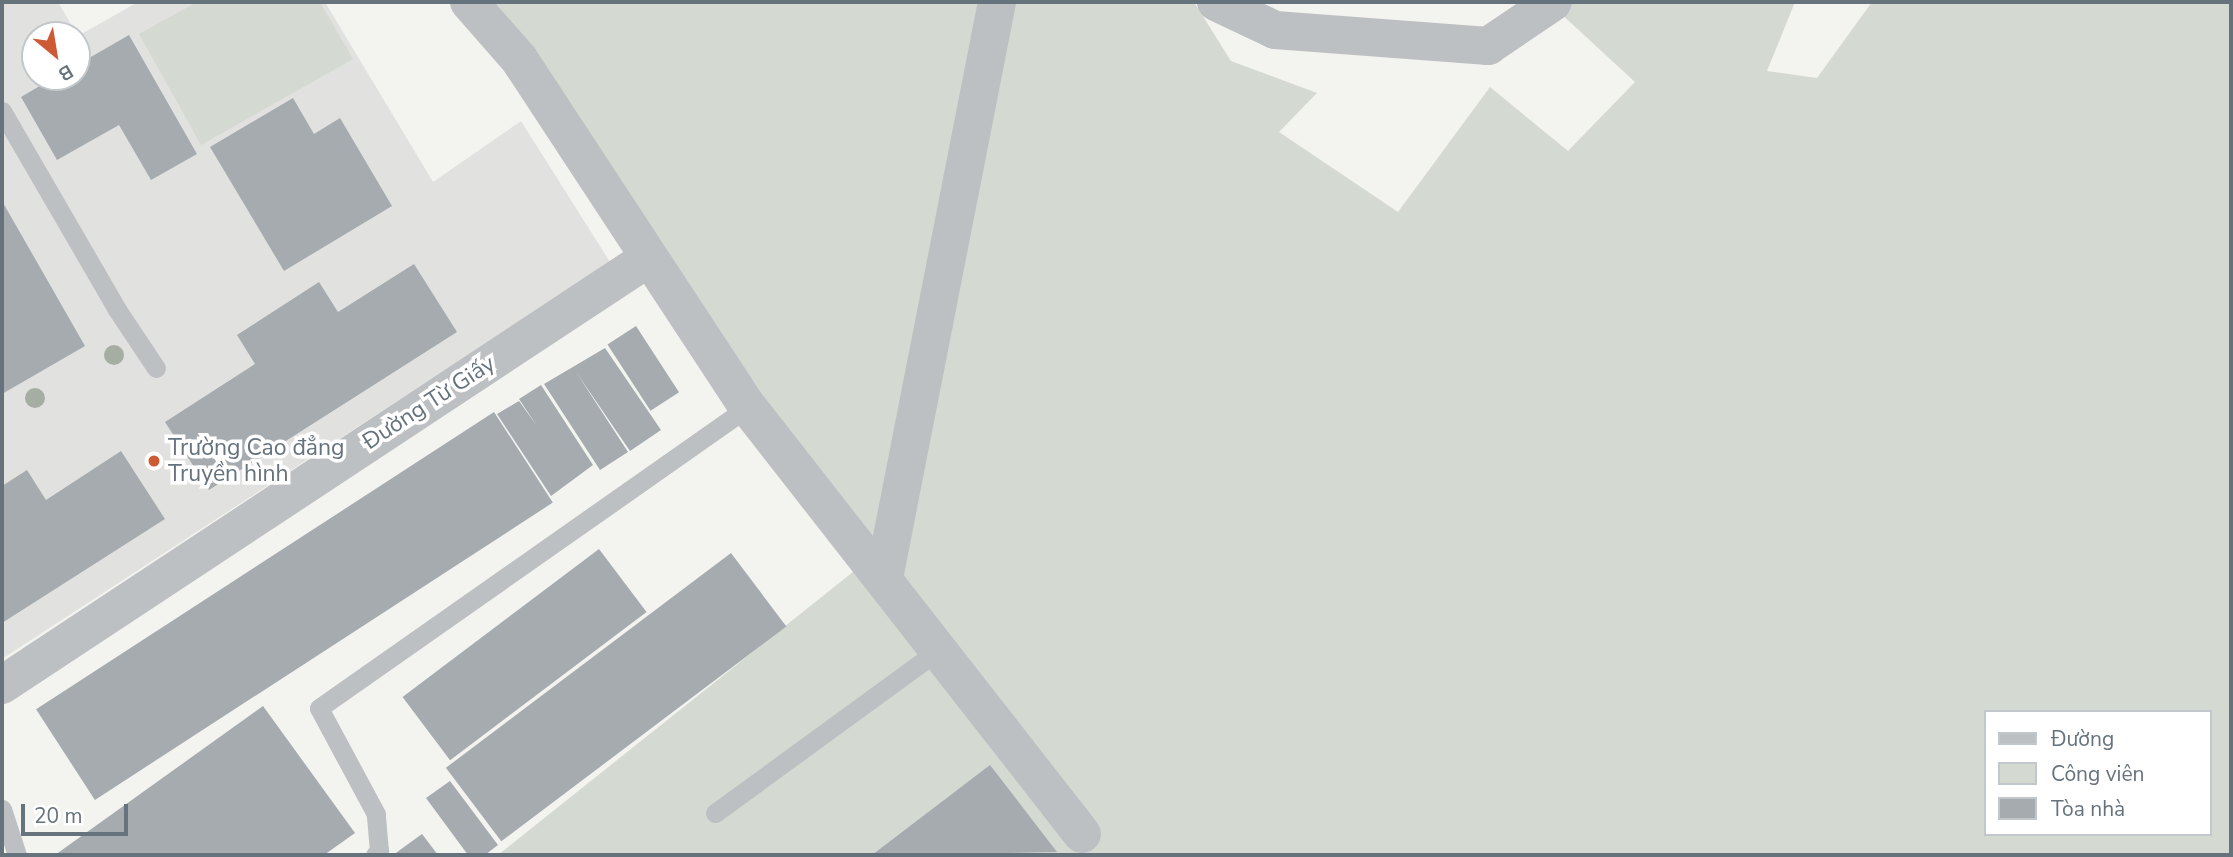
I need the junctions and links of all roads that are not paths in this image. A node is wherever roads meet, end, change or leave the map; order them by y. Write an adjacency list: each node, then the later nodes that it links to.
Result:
1 (469, 2): 6 (street)
2 (997, 2): 9 (street)
3 (1216, 2): 4 (street)
4 (1553, 2)
5 (2, 111): 7 (lane)
6 (647, 259): 8 (street); 11 (street, Đường Từ Giấy)
7 (156, 368)
8 (748, 407): 9 (street); 16 (lane)
9 (884, 579): 10 (street)
10 (940, 649): 13 (lane); 14 (street)
11 (2, 685)
12 (2, 809): 15 (lane)
13 (715, 813)
14 (1082, 834)
15 (17, 855)
16 (375, 855)

